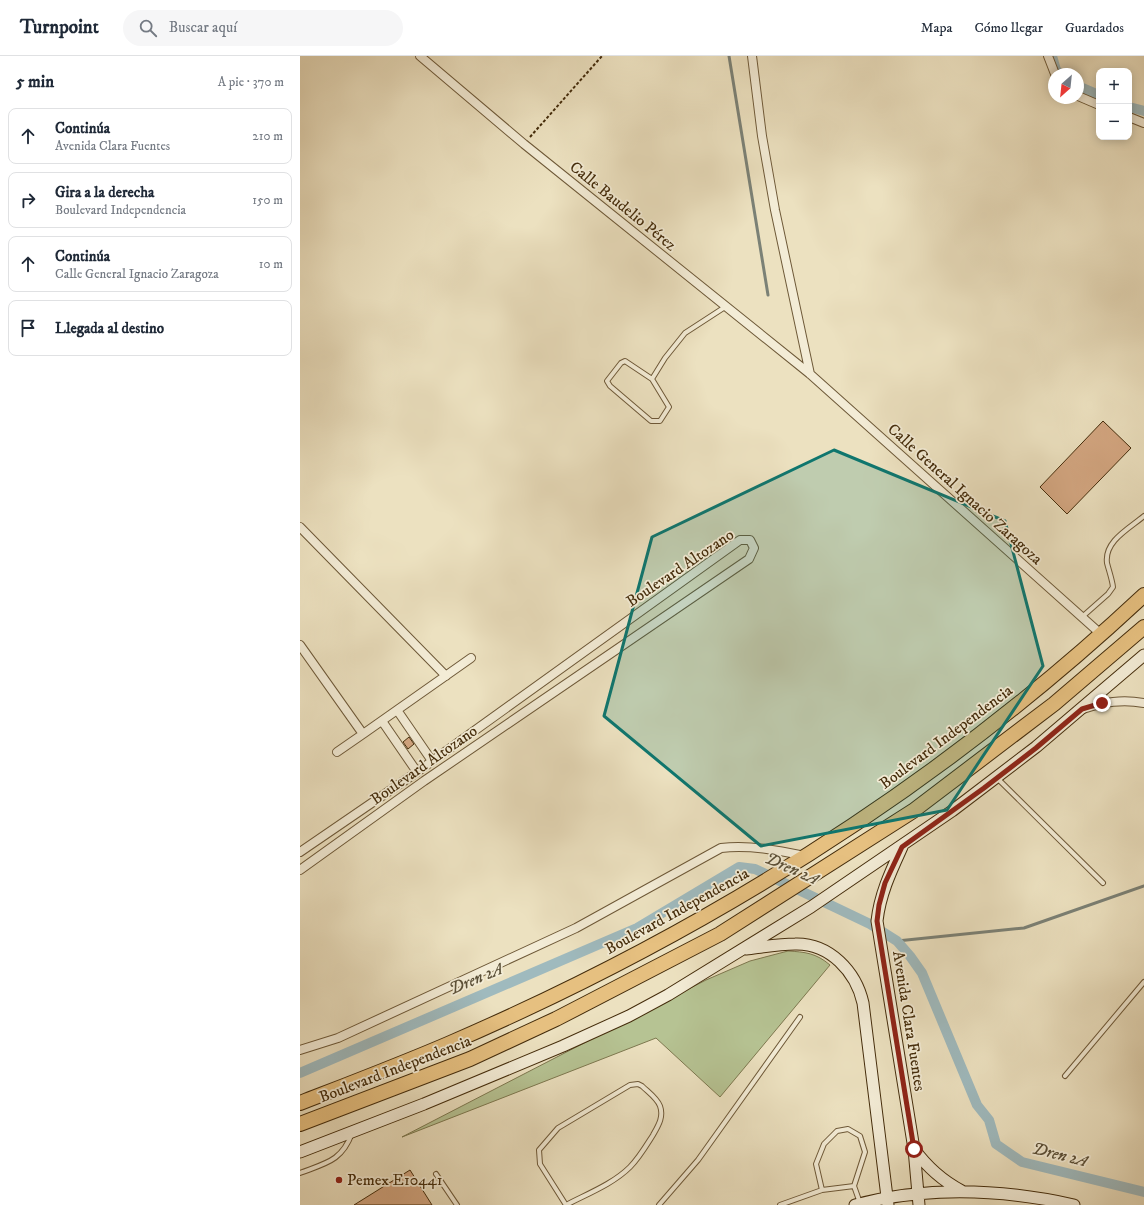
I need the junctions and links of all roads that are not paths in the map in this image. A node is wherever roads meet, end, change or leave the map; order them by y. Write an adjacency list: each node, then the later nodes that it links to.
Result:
1 (420, 56): 9 (street, Calle Baudelio Pérez)
2 (752, 56): 10 (street)
3 (1048, 56): 4 (street)
4 (1052, 68)
5 (1084, 99): 6 (street)
6 (1097, 104)
7 (1132, 118): 8 (street)
8 (1144, 123)
9 (726, 306): 10 (street, Calle Baudelio Pérez); 11 (lane)
10 (810, 374): 15 (street, Calle General Ignacio Zaragoza)
11 (652, 379): 11 (lane)
12 (1144, 516): 15 (lane)
13 (300, 527): 21 (street)
14 (1144, 595): 17 (highway, Boulevard Independencia)
15 (1082, 617): 17 (street, Calle General Ignacio Zaragoza)
16 (1144, 627): 42 (highway, Boulevard Independencia)
17 (1102, 635): 33 (highway, Boulevard Independencia)
18 (300, 645): 26 (street)
19 (1144, 655): 23 (main road)
20 (472, 658): 21 (street)
21 (446, 676): 24 (street)
22 (1144, 703): 23 (street)
23 (1082, 709): 30 (main road)
24 (397, 710): 25 (street); 28 (street)
25 (382, 721): 26 (street); 29 (street)
26 (364, 734): 27 (street)
27 (337, 752)
28 (432, 761): 29 (street, Boulevard Altozano); 34 (street, Boulevard Altozano)
29 (417, 772): 32 (street, Boulevard Altozano)
30 (997, 778): 31 (main road); 35 (lane)
31 (902, 847): 36 (main road); 44 (main road, Avenida Clara Fuentes)
32 (300, 852)
33 (806, 856): 39 (street); 41 (highway, Boulevard Independencia)
34 (300, 870)
35 (1103, 883)
36 (741, 950): 43 (main road); 52 (main road)
37 (1144, 982): 40 (lane)
38 (800, 1017): 56 (lane)
39 (300, 1050)
40 (1066, 1076)
41 (300, 1103)
42 (300, 1124)
43 (353, 1132): 45 (main road); 46 (lane)
44 (914, 1149): 50 (main road); 51 (main road, Avenida Clara Fuentes)
45 (300, 1152)
46 (300, 1173)
47 (436, 1174): 54 (lane)
48 (854, 1186): 49 (lane); 49 (lane); 53 (lane)
49 (822, 1190): 57 (lane)
50 (962, 1191): 51 (main road); 59 (main road)
51 (918, 1193): 52 (main road); 58 (main road, Avenida Clara Fuentes)
52 (888, 1201): 53 (main road)
53 (857, 1204)
54 (457, 1205)
55 (566, 1205): 55 (lane)
56 (659, 1205)
57 (780, 1205)
58 (918, 1205)
59 (1074, 1205)

